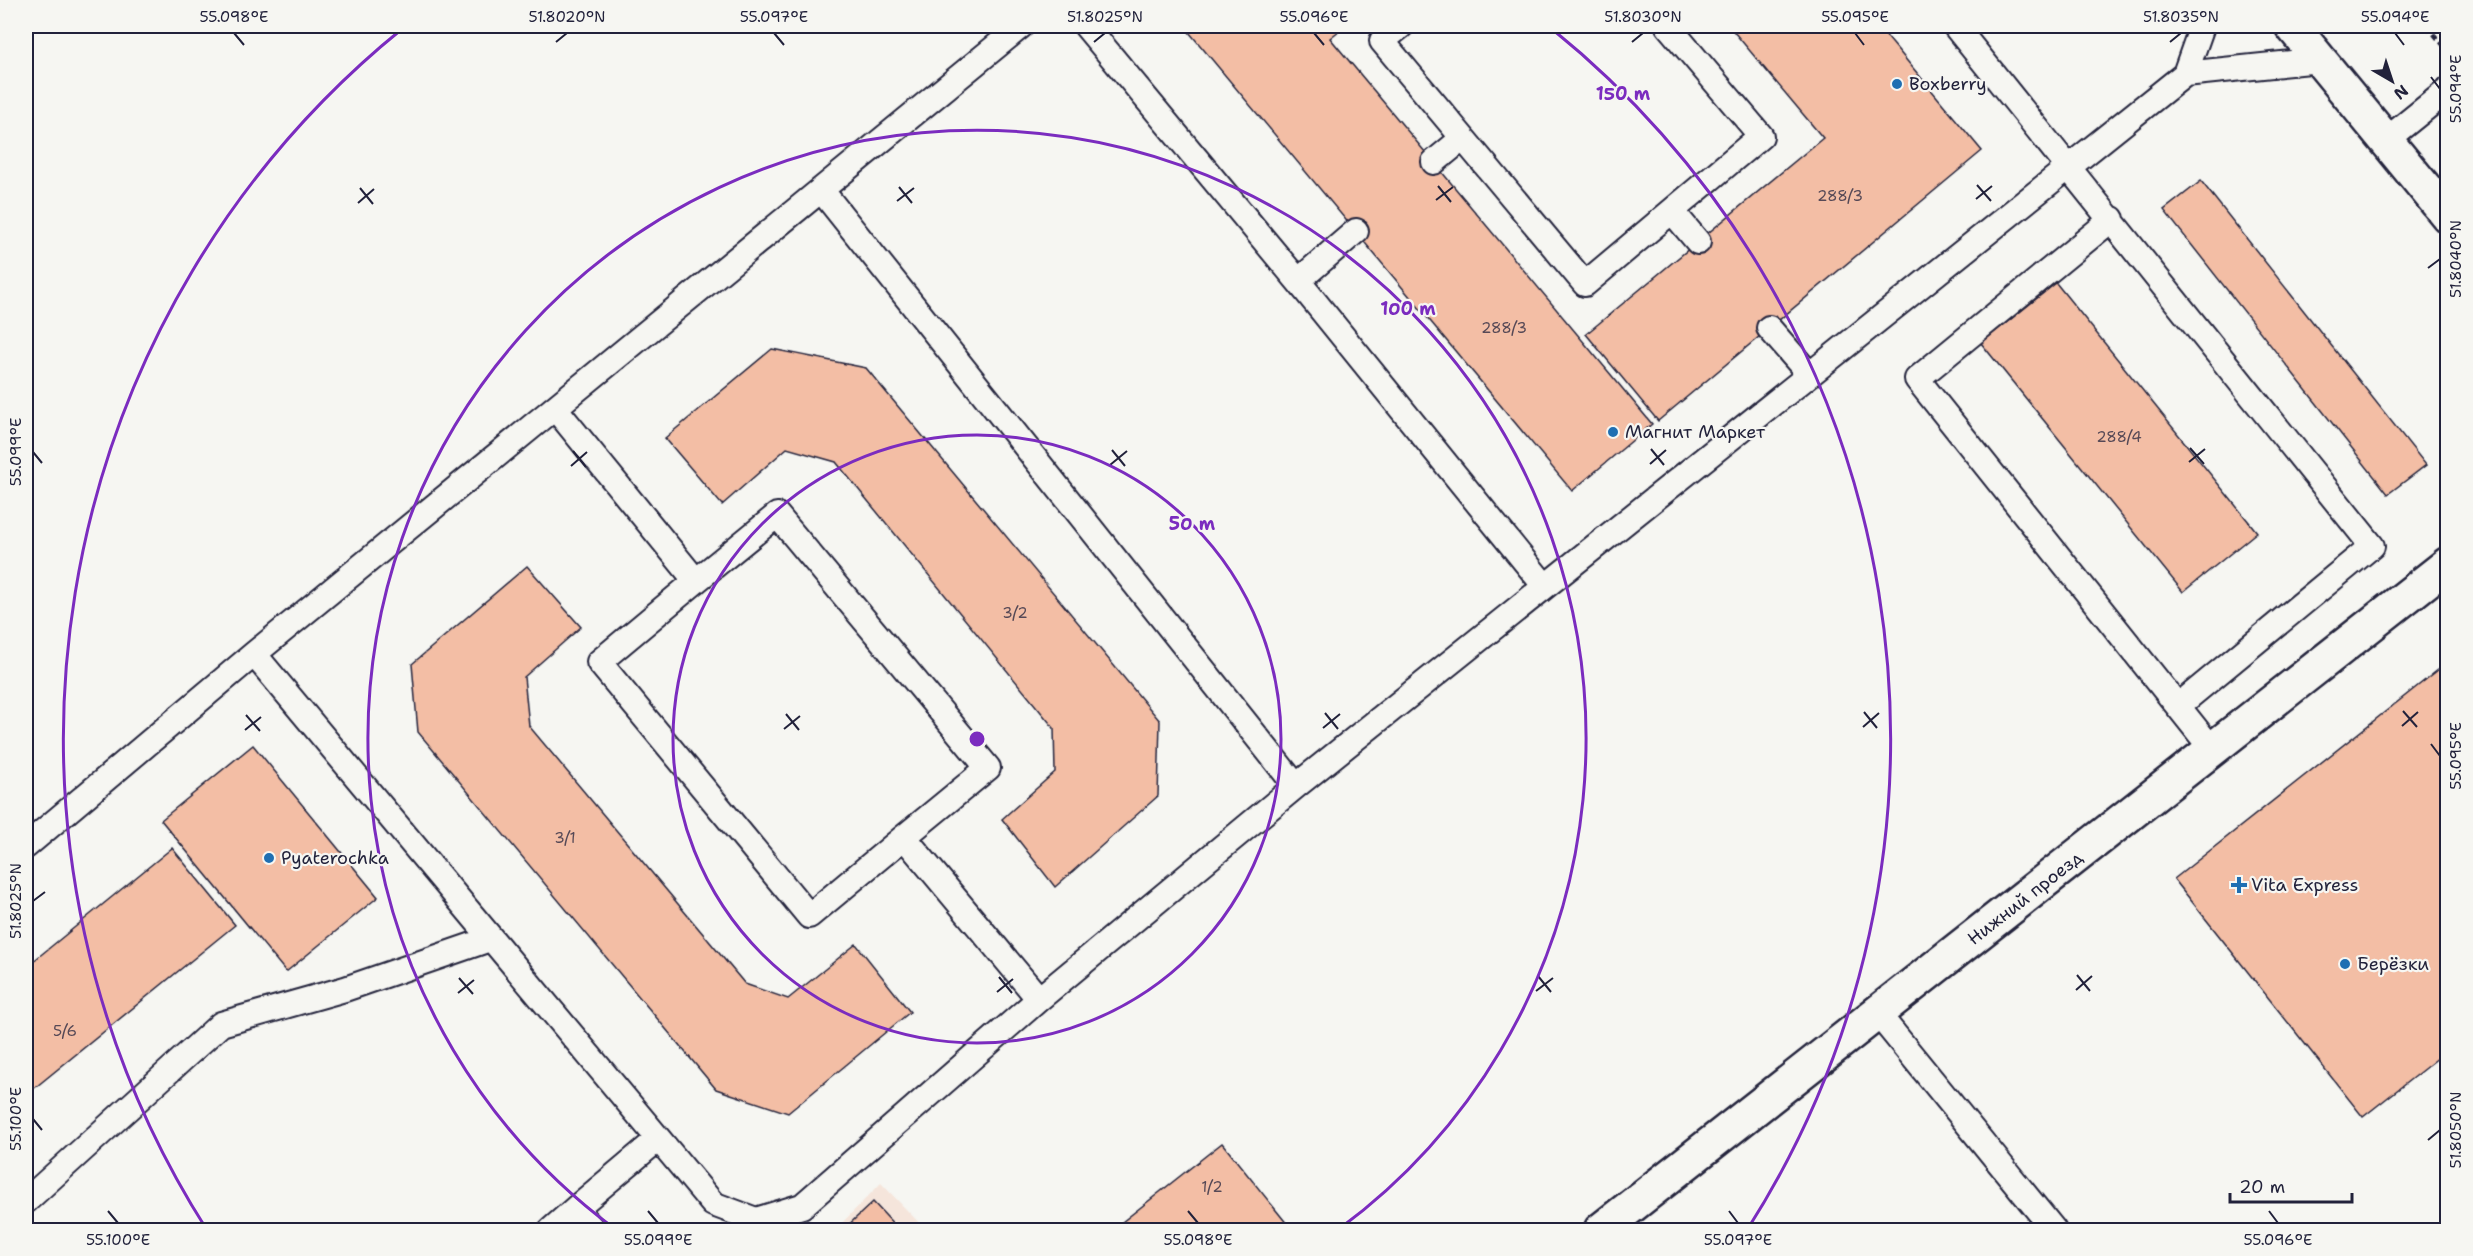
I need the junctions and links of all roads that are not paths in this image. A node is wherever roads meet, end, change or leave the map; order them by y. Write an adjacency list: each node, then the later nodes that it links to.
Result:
1 (1021, 26): 15 (lane)
2 (1086, 26): 21 (lane)
3 (1401, 26): 11 (lane)
4 (1668, 26): 16 (lane)
5 (1955, 26): 14 (lane)
6 (2202, 26): 9 (lane)
7 (2292, 26): 8 (street)
8 (2320, 60): 9 (lane); 12 (street)
9 (2185, 74): 14 (lane)
10 (2448, 90): 12 (lane)
11 (1463, 138): 13 (lane); 16 (lane)
12 (2386, 140): 17 (street)
13 (1434, 162)
14 (2068, 165): 18 (lane); 23 (lane)
15 (822, 191): 24 (lane); 31 (lane)
16 (1672, 211): 20 (lane)
17 (2448, 216)
18 (2112, 219): 29 (lane); 29 (lane)
19 (1356, 231): 21 (lane)
20 (1698, 242)
21 (1299, 281): 27 (lane)
22 (1769, 328): 23 (lane)
23 (1809, 374): 27 (lane)
24 (555, 408): 26 (lane); 28 (lane)
25 (2448, 564): 30 (street, Нижний проезд)
26 (696, 581): 32 (lane); 32 (lane)
27 (1544, 585): 31 (lane)
28 (254, 654): 33 (lane); 34 (lane)
29 (2178, 706): 30 (lane)
30 (2212, 749): 36 (street, Нижний проезд)
31 (1296, 786): 35 (lane)
32 (904, 837): 35 (lane)
33 (26, 846)
34 (490, 939): 37 (lane); 38 (lane)
35 (1039, 999): 37 (lane)
36 (1878, 1014): 42 (street, Нижний проезд); 43 (lane)
37 (658, 1139): 39 (lane)
38 (26, 1201)
39 (576, 1208): 40 (lane); 41 (lane)
40 (551, 1230)
41 (593, 1230)
42 (1601, 1230)
43 (2054, 1230)

